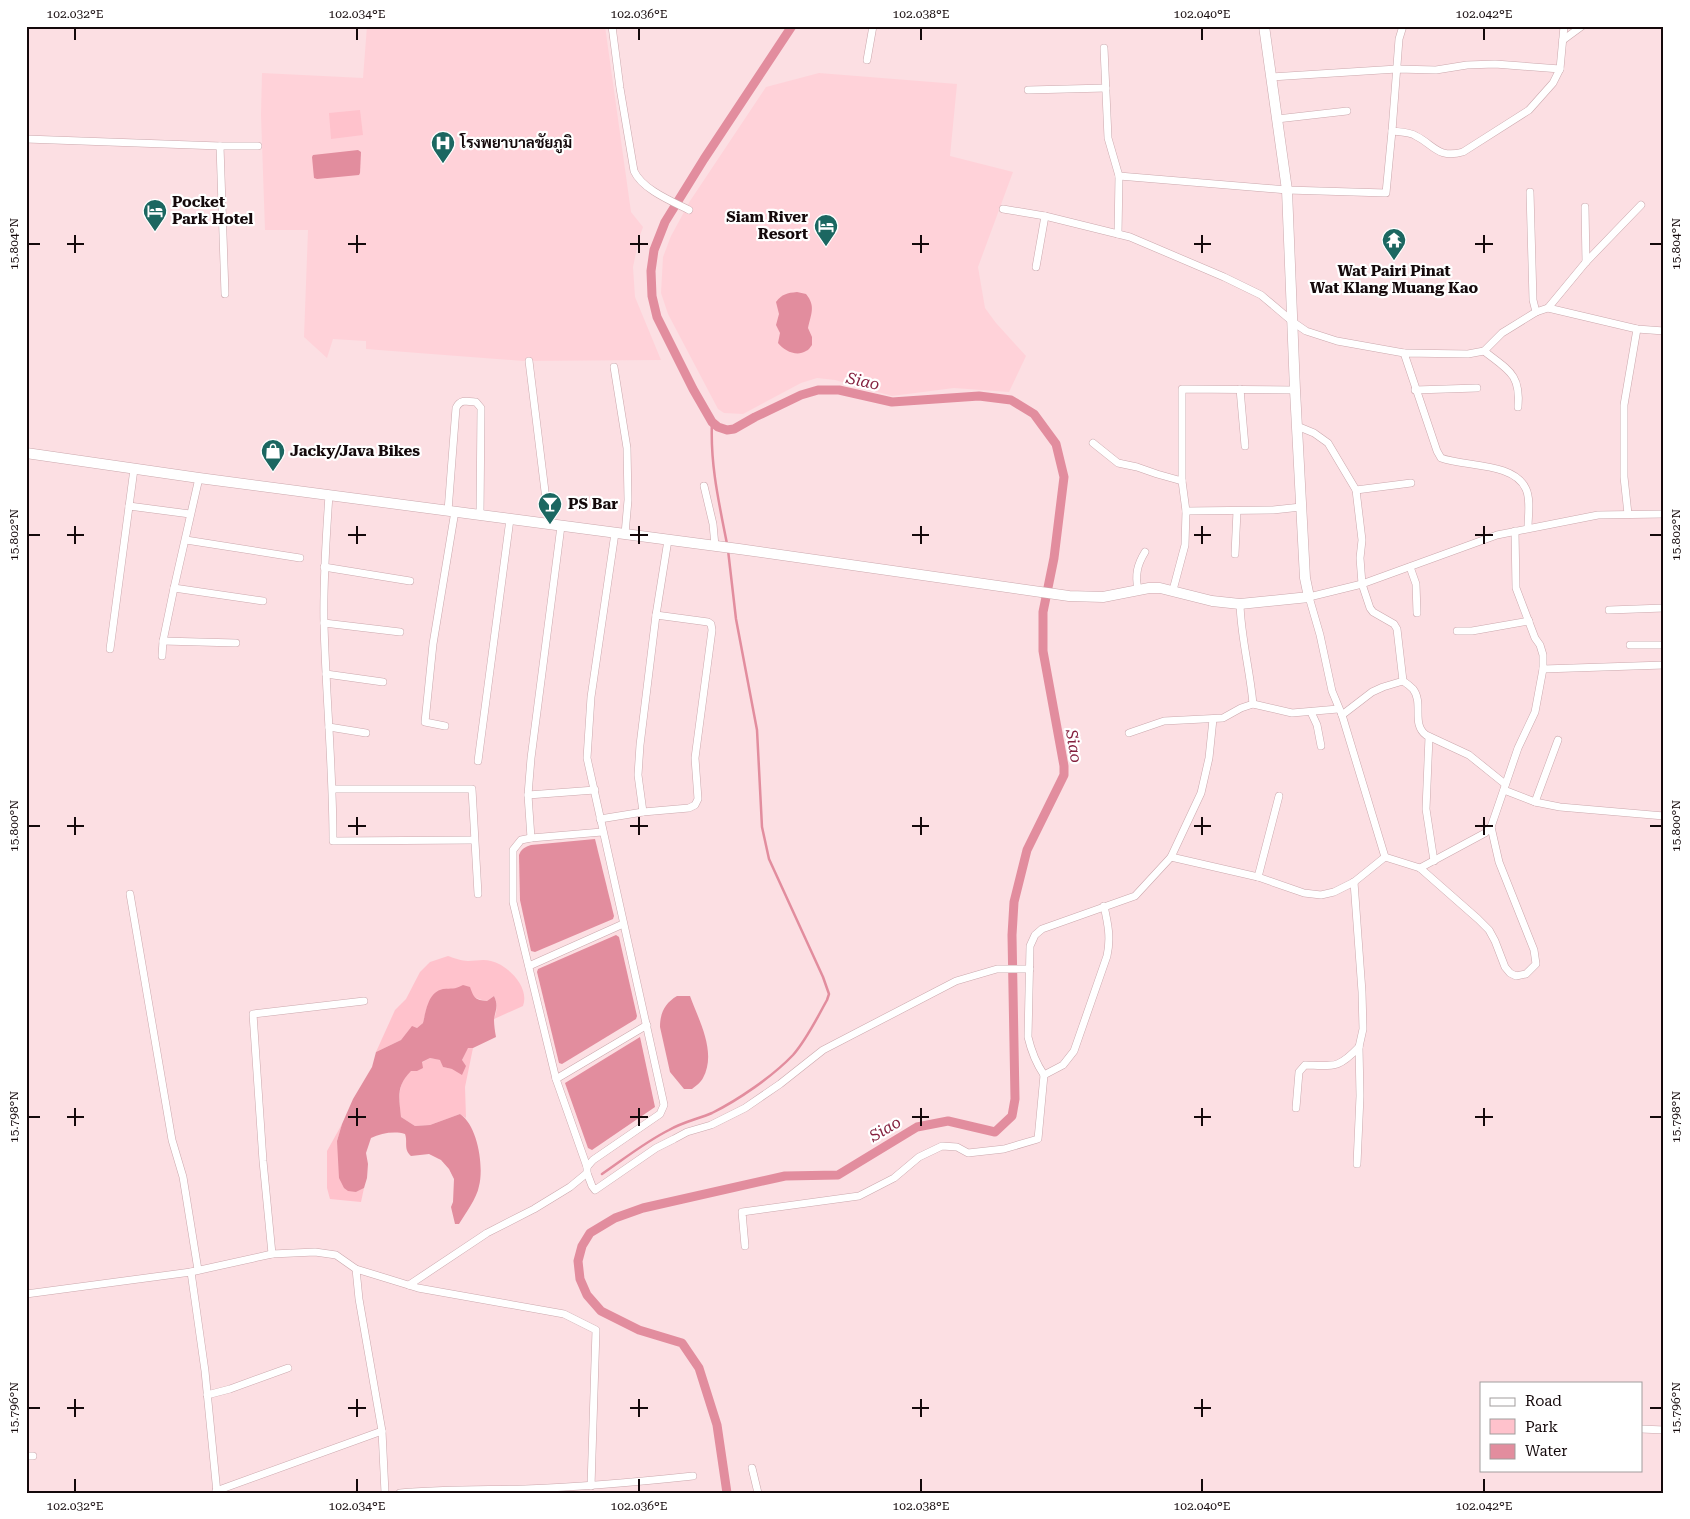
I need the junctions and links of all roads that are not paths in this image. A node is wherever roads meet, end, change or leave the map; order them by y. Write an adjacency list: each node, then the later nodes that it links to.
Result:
1 (612, 26): 27 (street)
2 (873, 26): 9 (street)
3 (1264, 26): 12 (street)
4 (1402, 26): 10 (street)
5 (1564, 26): 7 (street)
6 (1582, 26): 7 (street)
7 (1563, 40): 11 (street)
8 (1104, 48): 13 (street)
9 (867, 60)
10 (1397, 69): 11 (street); 12 (street); 17 (street)
11 (1560, 69): 17 (street)
12 (1271, 77): 16 (street)
13 (1106, 88): 14 (street); 21 (street)
14 (1028, 90)
15 (1346, 111): 16 (street)
16 (1277, 120): 22 (street)
17 (1392, 131): 22 (street)
18 (26, 139): 19 (street)
19 (220, 146): 20 (street); 32 (street)
20 (258, 146)
21 (1119, 176): 22 (street); 29 (street)
22 (1287, 190): 35 (street)
23 (1530, 192): 34 (street)
24 (1641, 205): 30 (street)
25 (1585, 207): 30 (street)
26 (1003, 209): 28 (street)
27 (689, 210)
28 (1046, 216): 29 (street); 31 (street)
29 (1118, 234): 35 (street)
30 (1586, 262): 33 (street)
31 (1036, 267)
32 (225, 294)
33 (1548, 308): 34 (street); 36 (street)
34 (1536, 312): 38 (street)
35 (1293, 322): 39 (street); 44 (street)
36 (1637, 329): 37 (street); 64 (street)
37 (1664, 331)
38 (1484, 351): 39 (street); 46 (street)
39 (1404, 353): 45 (street)
40 (529, 361): 68 (street)
41 (614, 367): 72 (street)
42 (1477, 388): 45 (street)
43 (1240, 389): 44 (street); 49 (street); 53 (street)
44 (1294, 390): 47 (street)
45 (1415, 390): 70 (street)
46 (1518, 407)
47 (1297, 426): 56 (street); 59 (street)
48 (1093, 443): 53 (street)
49 (1245, 446)
50 (26, 453): 51 (street)
51 (134, 468): 52 (street); 58 (street)
52 (199, 478): 57 (street); 63 (street)
53 (1182, 481): 61 (street)
54 (1411, 483): 56 (street)
55 (704, 486): 75 (street)
56 (1356, 490): 82 (street)
57 (329, 495): 60 (street); 79 (street)
58 (129, 506): 63 (street); 101 (street)
59 (1301, 507): 62 (street); 86 (street)
60 (452, 511): 66 (street); 66 (street); 112 (street)
61 (1186, 511): 62 (street); 85 (street)
62 (1236, 511): 77 (street)
63 (190, 514): 73 (street)
64 (1628, 514): 65 (street); 70 (street)
65 (1664, 514)
66 (480, 515): 67 (street)
67 (510, 519): 68 (street); 119 (street)
68 (550, 524): 69 (street)
69 (561, 526): 72 (street); 123 (street)
70 (1528, 528): 71 (street)
71 (1515, 530): 80 (street); 93 (street)
72 (620, 534): 74 (street); 122 (street)
73 (186, 540): 78 (street); 83 (street)
74 (668, 540): 75 (street); 92 (street)
75 (718, 547): 84 (street)
76 (1145, 552): 84 (street)
77 (1235, 554)
78 (300, 558)
79 (324, 567): 81 (street); 94 (street)
80 (1410, 567): 82 (street); 91 (street)
81 (410, 581)
82 (1362, 584): 86 (street); 106 (street)
83 (174, 588): 87 (street); 97 (street)
84 (1138, 590): 85 (street)
85 (1173, 590): 88 (street)
86 (1309, 597): 88 (street); 110 (street)
87 (263, 600)
88 (1240, 604): 108 (street)
89 (1664, 608): 90 (street)
90 (1609, 610)
91 (1417, 613)
92 (656, 615): 126 (street); 126 (street)
93 (1529, 621): 95 (street); 104 (street)
94 (324, 623): 96 (street); 105 (street)
95 (1457, 631)
96 (400, 632)
97 (163, 641): 98 (street); 102 (street)
98 (236, 643)
99 (1630, 645): 100 (street)
100 (1664, 645)
101 (110, 649)
102 (162, 656)
103 (1664, 665): 104 (street)
104 (1543, 669): 120 (street)
105 (326, 674): 107 (street); 113 (street)
106 (1403, 681): 110 (street); 116 (street)
107 (383, 682)
108 (1252, 704): 109 (street); 111 (street)
109 (1311, 712): 110 (street); 118 (street)
110 (1340, 712): 134 (street)
111 (1212, 719): 115 (street); 133 (street)
112 (445, 726)
113 (329, 727): 114 (street); 121 (street)
114 (366, 733)
115 (1129, 733)
116 (1429, 736): 120 (street); 135 (street)
117 (1558, 740): 125 (street)
118 (1321, 746)
119 (478, 761)
120 (1505, 787): 125 (street); 129 (street)
121 (333, 789): 132 (street); 132 (street)
122 (595, 790): 123 (street); 128 (street)
123 (528, 795): 131 (street)
124 (1279, 796): 137 (street)
125 (1535, 802): 127 (street)
126 (643, 812): 128 (street)
127 (1664, 816)
128 (600, 820): 130 (street)
129 (1491, 827): 135 (street); 136 (street)
130 (602, 832): 131 (street); 142 (street)
131 (531, 838): 143 (street)
132 (474, 840): 140 (street)
133 (1171, 857): 137 (street); 141 (street)
134 (1384, 857): 136 (street); 138 (street)
135 (1434, 861): 136 (street)
136 (1420, 868)
137 (1258, 877): 138 (street)
138 (1354, 882): 147 (street)
139 (130, 894): 156 (street)
140 (478, 894)
141 (1104, 906): 144 (street); 148 (street)
142 (623, 924): 143 (street); 146 (street)
143 (529, 966): 149 (street)
144 (1028, 970): 148 (street); 152 (street)
145 (364, 1001): 154 (street)
146 (646, 1025): 149 (street); 152 (street)
147 (1359, 1047): 150 (street); 151 (street)
148 (1044, 1075): 153 (street)
149 (556, 1079): 152 (street)
150 (1296, 1108)
151 (1357, 1164)
152 (588, 1173): 157 (street)
153 (745, 1246)
154 (272, 1254): 155 (street); 156 (street)
155 (356, 1269): 157 (street); 163 (street)
156 (194, 1271): 158 (street); 160 (street)
157 (409, 1285): 166 (street)
158 (26, 1294)
159 (288, 1368): 160 (street)
160 (207, 1395): 167 (street)
161 (1642, 1429): 162 (street)
162 (1664, 1430)
163 (382, 1431): 167 (street); 168 (street)
164 (752, 1468): 170 (street)
165 (693, 1476): 166 (street)
166 (591, 1486): 169 (street)
167 (216, 1492)
168 (385, 1493)
169 (400, 1493)
170 (758, 1493)

